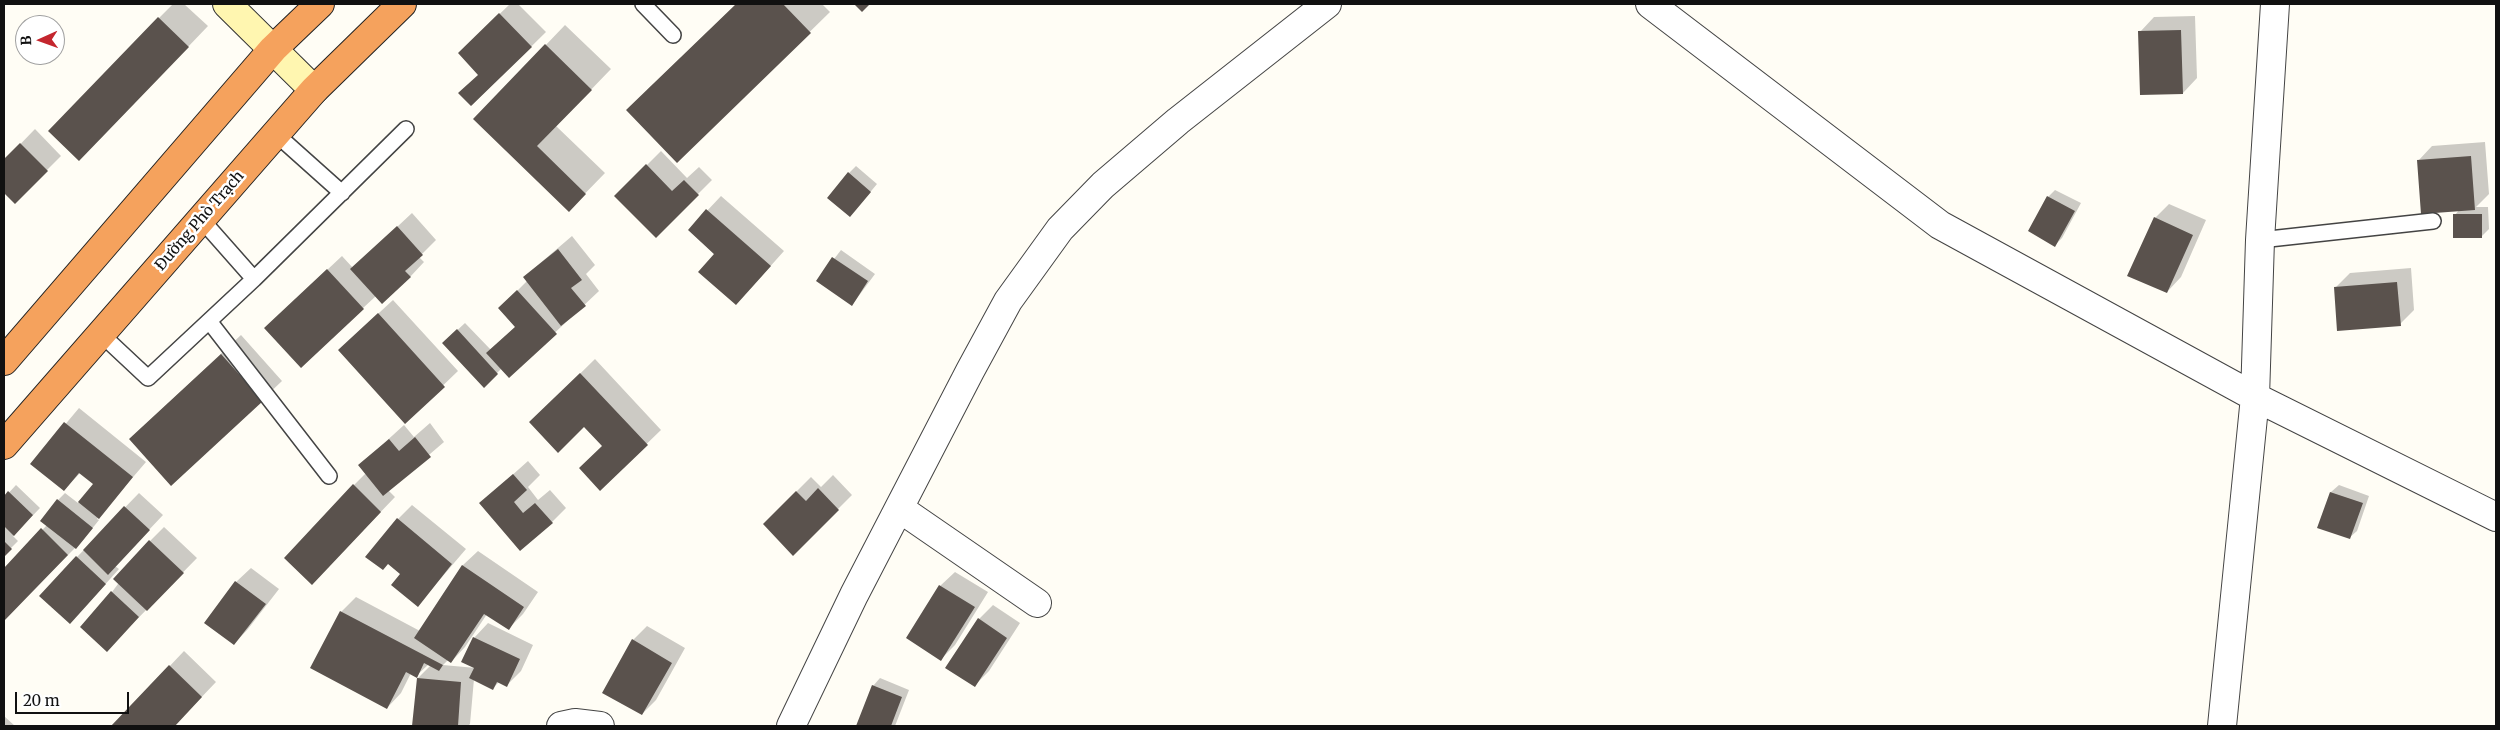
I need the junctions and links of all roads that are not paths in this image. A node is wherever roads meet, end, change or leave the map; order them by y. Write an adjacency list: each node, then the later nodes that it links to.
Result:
1 (226, 4): 9 (main road)
2 (320, 4): 9 (highway)
3 (402, 4): 10 (highway, Đường Phò Trạch)
4 (644, 4): 8 (lane)
5 (1327, 4): 24 (street)
6 (1650, 4): 21 (street)
7 (2275, 4): 16 (street)
8 (673, 35)
9 (274, 49): 10 (main road); 20 (highway)
10 (314, 90): 12 (highway, Đường Phò Trạch)
11 (406, 129): 13 (lane)
12 (276, 134): 13 (lane); 14 (highway, Đường Phò Trạch)
13 (342, 193): 17 (lane)
14 (202, 219): 17 (lane); 19 (highway, Đường Phò Trạch)
15 (2433, 221): 16 (lane)
16 (2260, 240): 21 (street)
17 (254, 279): 18 (lane)
18 (209, 321): 19 (lane); 23 (lane)
19 (101, 334): 22 (highway, Đường Phò Trạch)
20 (4, 361)
21 (2255, 397): 25 (street); 30 (street)
22 (4, 445)
23 (329, 476)
24 (899, 508): 26 (street); 29 (street)
25 (2496, 517)
26 (1037, 603)
27 (562, 726): 28 (street)
28 (600, 726)
29 (791, 726)
30 (2222, 726)

